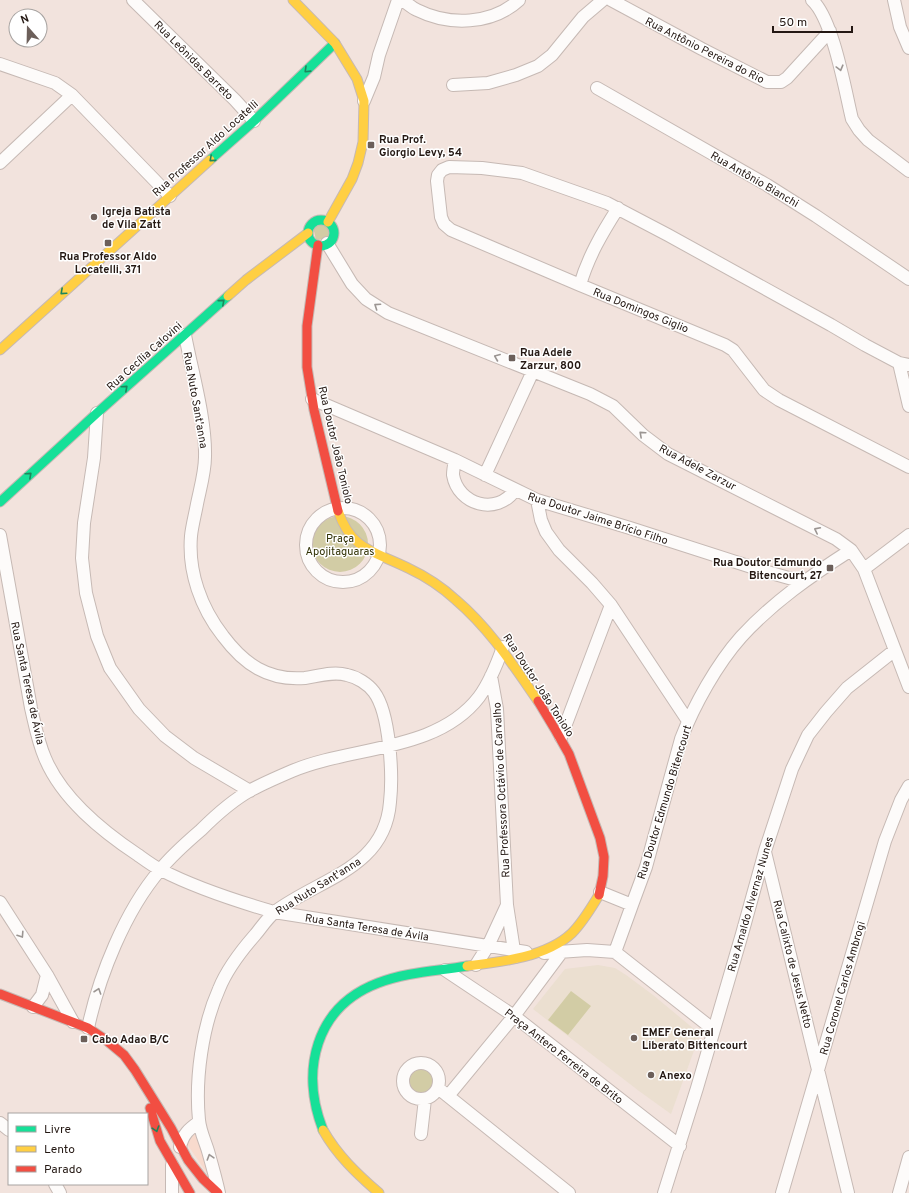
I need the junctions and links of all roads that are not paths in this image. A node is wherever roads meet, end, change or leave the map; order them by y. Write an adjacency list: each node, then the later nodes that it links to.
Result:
1 (133, 0): 18 (street, Rua Leônidas Barreto)
2 (294, 0): 11 (street)
3 (398, 0): 17 (street)
4 (402, 0): 5 (street)
5 (518, 0)
6 (603, 0): 14 (street)
7 (610, 0): 10 (street, Rua Antônio Pereira do Rio)
8 (812, 0): 10 (street)
9 (894, 0): 12 (street)
10 (830, 31): 20 (street, one-way to 20)
11 (335, 43): 17 (street); 18 (street, Rua Professor Aldo Locatelli, one-way to 18)
12 (909, 47)
13 (0, 64): 16 (street)
14 (454, 85)
15 (597, 88): 26 (street, Rua Antônio Bianchi)
16 (72, 96): 19 (street); 21 (street)
17 (364, 101): 23 (street)
18 (254, 121): 21 (street, Rua Professor Aldo Locatelli, one-way to 21)
19 (0, 163)
20 (909, 171)
21 (170, 196): 29 (street, Rua Professor Aldo Locatelli, one-way to 29)
22 (618, 208): 27 (street, Rua Domingos Giglio); 27 (street); 30 (street)
23 (328, 222): 24 (street); 25 (street)
24 (308, 233): 25 (street); 28 (street, Rua Cecília Calovini, one-way to 24)
25 (323, 244): 31 (street, Rua Adele Zarzur, one-way to 25); 32 (street, Rua Doutor João Toniolo)
26 (909, 279)
27 (580, 285): 36 (street, Rua Domingos Giglio)
28 (184, 335): 34 (street, Rua Cecília Calovini, one-way to 28); 55 (street, Rua Nuto Sant'anna)
29 (0, 350)
30 (904, 364): 33 (street)
31 (533, 371): 37 (street); 44 (street, Rua Adele Zarzur, one-way to 31)
32 (312, 399): 35 (street, Rua Doutor Jaime Brício Filho); 41 (street, Rua Doutor João Toniolo)
33 (909, 406)
34 (97, 414): 40 (street, Rua Cecília Calovini, one-way to 34); 57 (street)
35 (455, 460): 37 (street, Rua Doutor Jaime Brício Filho); 38 (street)
36 (909, 467)
37 (485, 475): 38 (street, Rua Doutor Jaime Brício Filho)
38 (515, 490): 39 (street, Rua Doutor Jaime Brício Filho)
39 (537, 500): 47 (street, Rua Doutor Jaime Brício Filho); 48 (street)
40 (0, 502)
41 (338, 508): 45 (street, Rua Doutor João Toniolo); 45 (street); 45 (street)
42 (0, 535): 59 (street, Rua Santa Teresa de Ávila)
43 (909, 535): 46 (street)
44 (851, 550): 46 (street, Rua Adele Zarzur); 47 (street, Rua Doutor Edmundo Bitencourt)
45 (379, 556): 49 (street, Rua Doutor João Toniolo)
46 (864, 569): 50 (street, Rua Adele Zarzur)
47 (803, 582): 53 (street, Rua Doutor Edmundo Bitencourt)
48 (611, 605): 53 (street); 54 (street)
49 (503, 647): 51 (street); 54 (street, Rua Doutor João Toniolo)
50 (895, 650): 52 (street, Rua Adele Zarzur); 58 (street, Rua Arnaldo Alvernaz Nunes)
51 (491, 676): 55 (street); 62 (street, Rua Professora Octávio de Carvalho)
52 (909, 687)
53 (688, 721): 63 (street, Rua Doutor Edmundo Bitencourt)
54 (560, 737): 60 (street, Rua Doutor João Toniolo)
55 (390, 745): 57 (street); 64 (street, Rua Nuto Sant'anna)
56 (909, 786): 79 (street, Rua Coronel Carlos Ambrogi)
57 (250, 791): 59 (street)
58 (765, 851): 78 (street, Rua Arnaldo Alvernaz Nunes); 79 (street, Rua Calixto de Jesus Netto)
59 (160, 870): 64 (street, Rua Santa Teresa de Ávila); 77 (street, one-way to 59)
60 (600, 892): 63 (street); 68 (street, Rua Doutor João Toniolo)
61 (0, 902): 72 (street, one-way to 72)
62 (507, 905): 65 (street, Rua Professora Octávio de Carvalho); 69 (street, Rua Professora Octávio de Carvalho)
63 (632, 905): 67 (street)
64 (274, 912): 65 (street, Rua Santa Teresa de Ávila); 84 (street, Rua Nuto Sant'anna)
65 (488, 946): 69 (street, Rua Santa Teresa de Ávila); 70 (street, Rua Professora Octávio de Carvalho)
66 (561, 952): 67 (street); 68 (street); 75 (street)
67 (615, 952): 78 (street)
68 (540, 953): 69 (street, Rua Santa Teresa de Ávila)
69 (515, 954): 70 (street)
70 (476, 965): 71 (street)
71 (445, 970): 75 (street, Praça Antero Ferreira de Brito); 95 (street)
72 (47, 975): 74 (street); 76 (street)
73 (0, 994): 74 (street)
74 (33, 1007): 76 (street)
75 (514, 1016): 82 (street); 88 (street, Praça Antero Ferreira de Brito)
76 (73, 1022): 77 (street)
77 (88, 1028): 81 (street)
78 (714, 1030): 88 (street, Rua Arnaldo Alvernaz Nunes)
79 (819, 1067): 98 (street, Rua Coronel Carlos Ambrogi); 99 (street, Rua Calixto de Jesus Netto)
80 (438, 1088): 82 (street); 83 (street); 83 (street)
81 (147, 1091): 89 (street); 91 (street, one-way to 91)
82 (448, 1096): 96 (street)
83 (426, 1099): 87 (street)
84 (199, 1122): 89 (street); 94 (street, Rua Nuto Sant'anna, one-way to 84)
85 (0, 1123): 86 (street)
86 (8, 1129)
87 (421, 1134)
88 (680, 1146): 97 (street, Rua Arnaldo Alvernaz Nunes)
89 (180, 1147): 91 (street); 94 (street)
90 (909, 1157): 100 (street)
91 (172, 1164): 92 (street); 93 (street)
92 (172, 1193)
93 (190, 1193)
94 (218, 1193)
95 (379, 1193)
96 (569, 1193)
97 (664, 1193)
98 (782, 1193)
99 (848, 1193)
100 (899, 1193)

